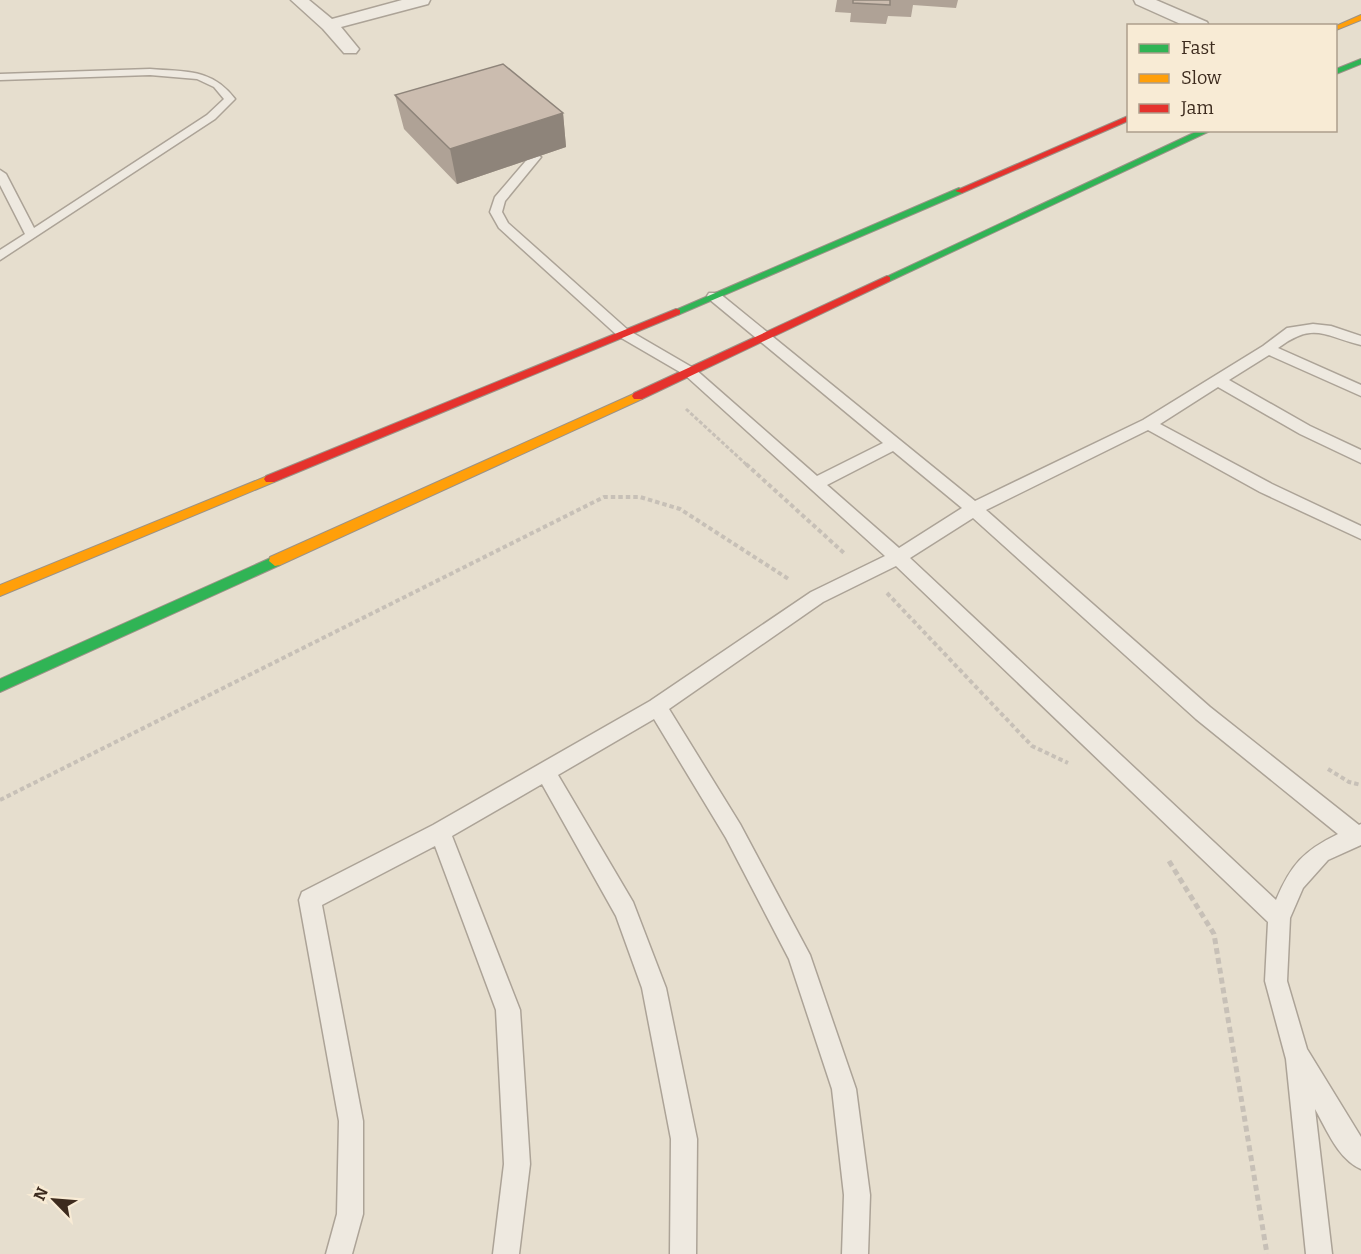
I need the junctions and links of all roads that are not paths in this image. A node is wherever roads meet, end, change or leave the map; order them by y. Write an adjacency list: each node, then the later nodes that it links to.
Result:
1 (300, 0): 6 (street)
2 (422, 0): 6 (street)
3 (1142, 0): 5 (street)
4 (1361, 17): 7 (street)
5 (1196, 24)
6 (329, 25): 8 (street)
7 (1337, 27)
8 (350, 49)
9 (1361, 61): 10 (street)
10 (1337, 71)
11 (0, 77): 16 (lane)
12 (1127, 118): 18 (street)
13 (1204, 132): 20 (street)
14 (535, 157): 19 (lane)
15 (0, 174): 16 (lane)
16 (32, 235): 17 (lane)
17 (0, 256)
18 (714, 296): 19 (street); 20 (lane)
19 (622, 333): 23 (lane); 33 (street)
20 (762, 337): 23 (street); 27 (lane)
21 (1361, 341): 22 (lane)
22 (1268, 348): 24 (lane); 25 (lane)
23 (690, 372): 29 (lane); 34 (street)
24 (1218, 380): 26 (lane); 28 (lane)
25 (1361, 392)
26 (1148, 424): 30 (lane); 31 (lane)
27 (895, 444): 29 (lane); 30 (lane)
28 (1361, 457)
29 (815, 484): 32 (lane)
30 (974, 508): 32 (lane); 38 (lane)
31 (1361, 534)
32 (898, 557): 35 (lane); 39 (lane)
33 (0, 591)
34 (0, 686)
35 (657, 707): 36 (lane); 45 (lane)
36 (545, 771): 37 (lane); 44 (lane)
37 (440, 832): 42 (lane); 43 (lane)
38 (1358, 834): 39 (lane)
39 (1279, 918): 40 (lane)
40 (1296, 1054): 41 (lane); 46 (lane)
41 (1361, 1155)
42 (339, 1254)
43 (506, 1254)
44 (683, 1254)
45 (855, 1254)
46 (1320, 1254)

